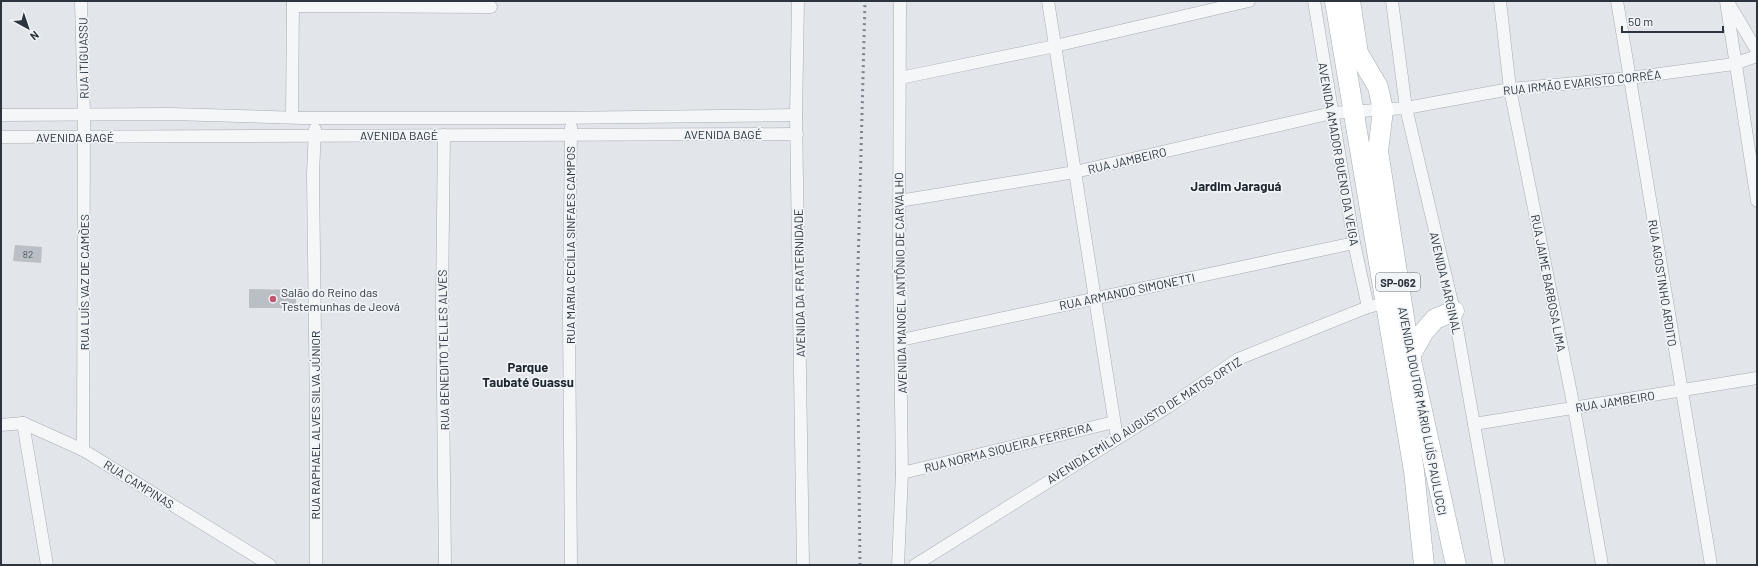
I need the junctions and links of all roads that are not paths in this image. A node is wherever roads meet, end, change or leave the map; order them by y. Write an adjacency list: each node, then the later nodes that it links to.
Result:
1 (81, 1): 26 (street, RUA ITIGUASSU)
2 (798, 1): 28 (street, AVENIDA DA FRATERNIDADE)
3 (900, 1): 19 (street, AVENIDA MANOEL ANTÔNIO DE CARVALHO)
4 (1048, 1): 15 (street)
5 (1249, 1): 15 (street)
6 (1314, 1): 25 (street, AVENIDA AMADOR BUENO DA VEIGA)
7 (1335, 1): 24 (main road, AVENIDA DOUTOR MÁRIO LUÍS PAULUCCI / SP-062)
8 (1350, 1): 23 (main road, AVENIDA DOUTOR MÁRIO LUÍS PAULUCCI / SP-062)
9 (1392, 1): 22 (street, AVENIDA MARGINAL)
10 (1500, 1): 21 (street, RUA JAIME BARBOSA LIMA)
11 (1617, 1): 20 (street, RUA AGOSTINHO ARDITO)
12 (1727, 1): 16 (street); 18 (street)
13 (293, 3): 14 (street); 29 (street)
14 (491, 7)
15 (1055, 46): 19 (street); 38 (street)
16 (1757, 51)
17 (1757, 56): 18 (street, RUA IRMÃO EVARISTO CORRÊA)
18 (1734, 64): 20 (street, RUA IRMÃO EVARISTO CORRÊA); 39 (street)
19 (900, 78): 40 (street, AVENIDA MANOEL ANTÔNIO DE CARVALHO)
20 (1630, 78): 21 (street, RUA IRMÃO EVARISTO CORRÊA); 48 (street, RUA AGOSTINHO ARDITO)
21 (1510, 89): 22 (street, RUA IRMÃO EVARISTO CORRÊA); 49 (street, RUA JAIME BARBOSA LIMA)
22 (1406, 108): 23 (street, RUA IRMÃO EVARISTO CORRÊA); 44 (street, AVENIDA MARGINAL)
23 (1383, 110): 24 (street, RUA JAMBEIRO); 46 (main road, AVENIDA DOUTOR MÁRIO LUÍS PAULUCCI / SP-062)
24 (1354, 111): 25 (street, RUA JAMBEIRO); 43 (main road, AVENIDA DOUTOR MÁRIO LUÍS PAULUCCI / SP-062)
25 (1332, 113): 38 (street, RUA JAMBEIRO); 41 (street, AVENIDA AMADOR BUENO DA VEIGA)
26 (84, 114): 27 (street, AVENIDA BAGÉ); 29 (street, AVENIDA BAGÉ); 37 (street, RUA LUÍS VAZ DE CAMÕES)
27 (1, 115)
28 (796, 115): 31 (street, AVENIDA BAGÉ); 33 (street, AVENIDA DA FRATERNIDADE)
29 (292, 117): 30 (street, AVENIDA BAGÉ)
30 (315, 118): 31 (street, AVENIDA BAGÉ); 35 (street, RUA RAPHAEL ALVES SILVA JÚNIOR)
31 (571, 118): 32 (street, RUA MARIA CECÍLIA SINFAES CAMPOS)
32 (570, 134): 33 (street, AVENIDA BAGÉ); 34 (street, AVENIDA BAGÉ); 61 (street, RUA MARIA CECÍLIA SINFAES CAMPOS)
33 (797, 134): 62 (street, AVENIDA DA FRATERNIDADE)
34 (444, 135): 35 (street, AVENIDA BAGÉ); 60 (street, RUA BENEDITO TELLES ALVES)
35 (314, 136): 37 (street, AVENIDA BAGÉ); 59 (street, RUA RAPHAEL ALVES SILVA JÚNIOR)
36 (1, 137): 37 (street, AVENIDA BAGÉ)
37 (84, 137): 55 (street, RUA LUÍS VAZ DE CAMÕES)
38 (1075, 172): 40 (street, RUA JAMBEIRO); 42 (street)
39 (1757, 201)
40 (899, 202): 45 (street, AVENIDA MANOEL ANTÔNIO DE CARVALHO)
41 (1354, 242): 42 (street, RUA ARMANDO SIMONETTI); 43 (street, AVENIDA AMADOR BUENO DA VEIGA)
42 (1095, 298): 45 (street, RUA ARMANDO SIMONETTI); 51 (street)
43 (1377, 305): 54 (street, AVENIDA EMÍLIO AUGUSTO DE MATOS ORTIZ); 65 (main road, AVENIDA DOUTOR MÁRIO LUÍS PAULUCCI / SP-062)
44 (1454, 311): 46 (main road); 52 (street, AVENIDA MARGINAL)
45 (901, 340): 56 (street, AVENIDA MANOEL ANTÔNIO DE CARVALHO)
46 (1410, 356): 66 (main road, AVENIDA DOUTOR MÁRIO LUÍS PAULUCCI / SP-062)
47 (1757, 378): 48 (street, RUA JAMBEIRO)
48 (1681, 391): 49 (street, RUA JAMBEIRO); 69 (street, RUA AGOSTINHO ARDITO)
49 (1574, 408): 52 (street, RUA JAMBEIRO); 68 (street, RUA JAIME BARBOSA LIMA)
50 (23, 422): 53 (street); 55 (street, RUA CAMPINAS); 57 (street)
51 (1114, 422): 54 (street); 56 (street, RUA NORMA SIQUEIRA FERREIRA)
52 (1474, 424): 67 (street, AVENIDA MARGINAL)
53 (1, 426)
54 (1117, 438): 64 (street, AVENIDA EMÍLIO AUGUSTO DE MATOS ORTIZ)
55 (84, 450): 58 (street, RUA CAMPINAS)
56 (902, 473): 63 (street, AVENIDA MANOEL ANTÔNIO DE CARVALHO)
57 (47, 565)
58 (270, 565)
59 (316, 565)
60 (445, 565)
61 (571, 565)
62 (803, 565)
63 (898, 565)
64 (916, 565)
65 (1424, 565)
66 (1456, 565)
67 (1499, 565)
68 (1602, 565)
69 (1711, 565)

